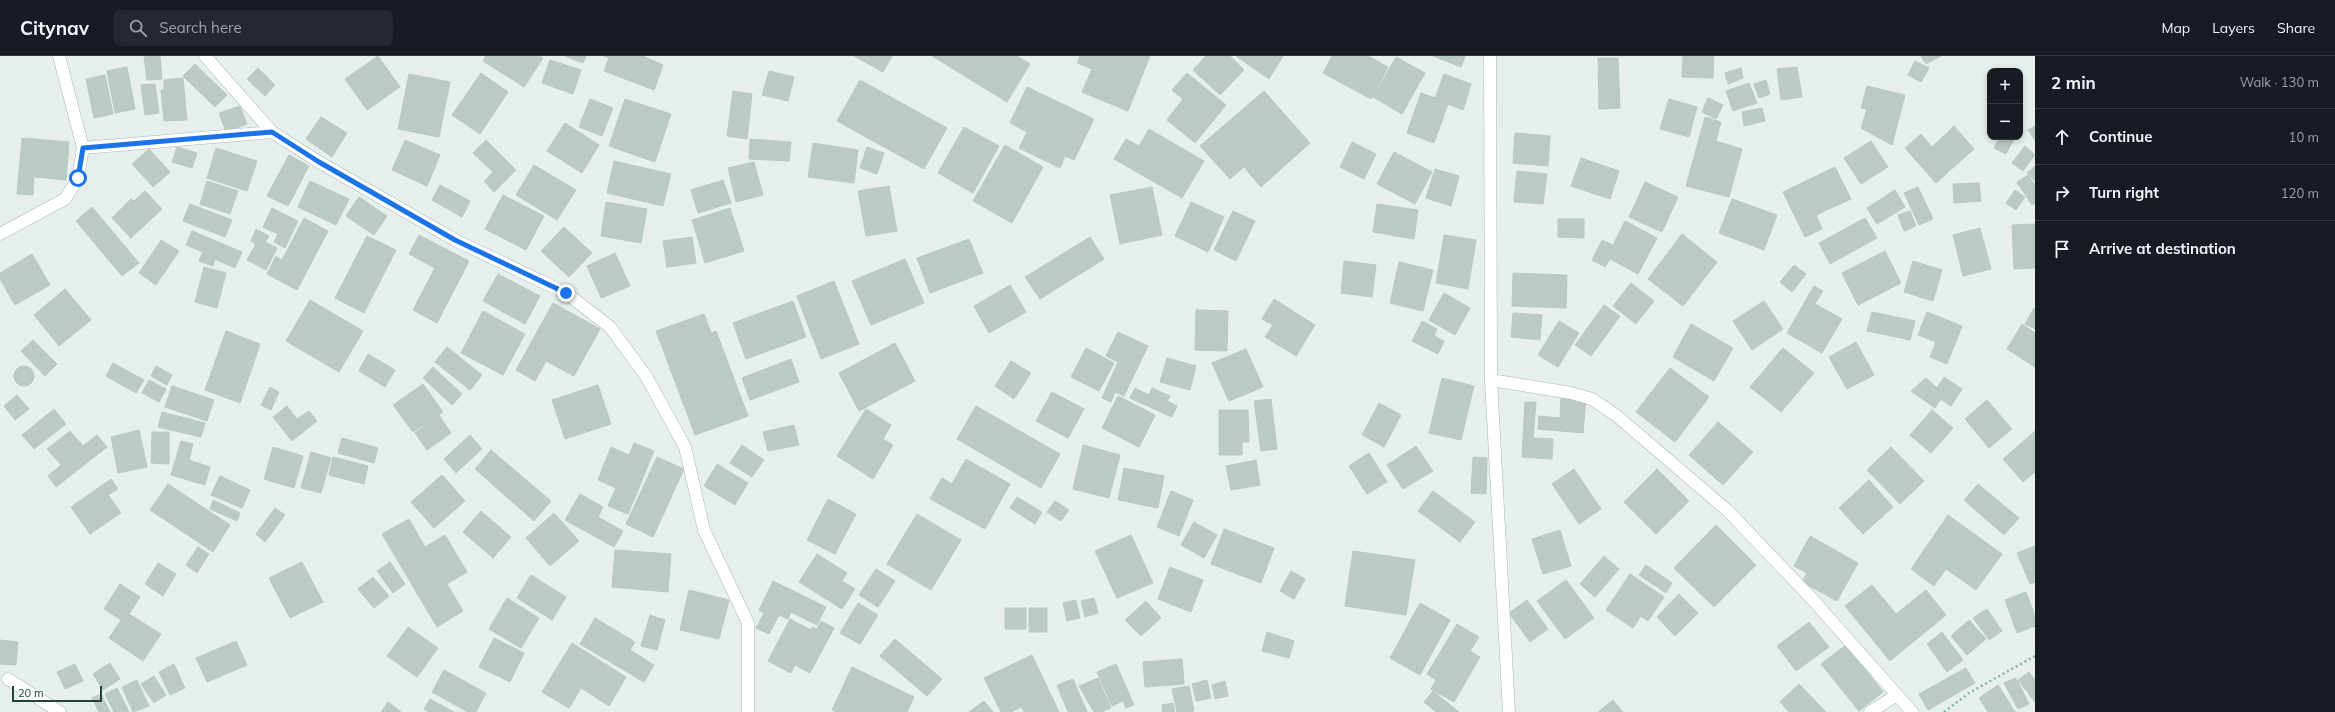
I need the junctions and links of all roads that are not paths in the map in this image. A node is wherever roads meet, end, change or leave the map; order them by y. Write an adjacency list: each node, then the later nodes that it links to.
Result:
1 (59, 56): 5 (street)
2 (205, 56): 4 (street)
3 (1490, 56): 7 (street)
4 (272, 132): 5 (street); 11 (street)
5 (83, 148): 6 (street)
6 (0, 234)
7 (1492, 380): 9 (street); 12 (street)
8 (8, 679): 10 (street)
9 (1897, 695): 13 (street); 14 (street)
10 (60, 712)
11 (748, 712)
12 (1509, 712)
13 (1870, 712)
14 (1912, 712)

